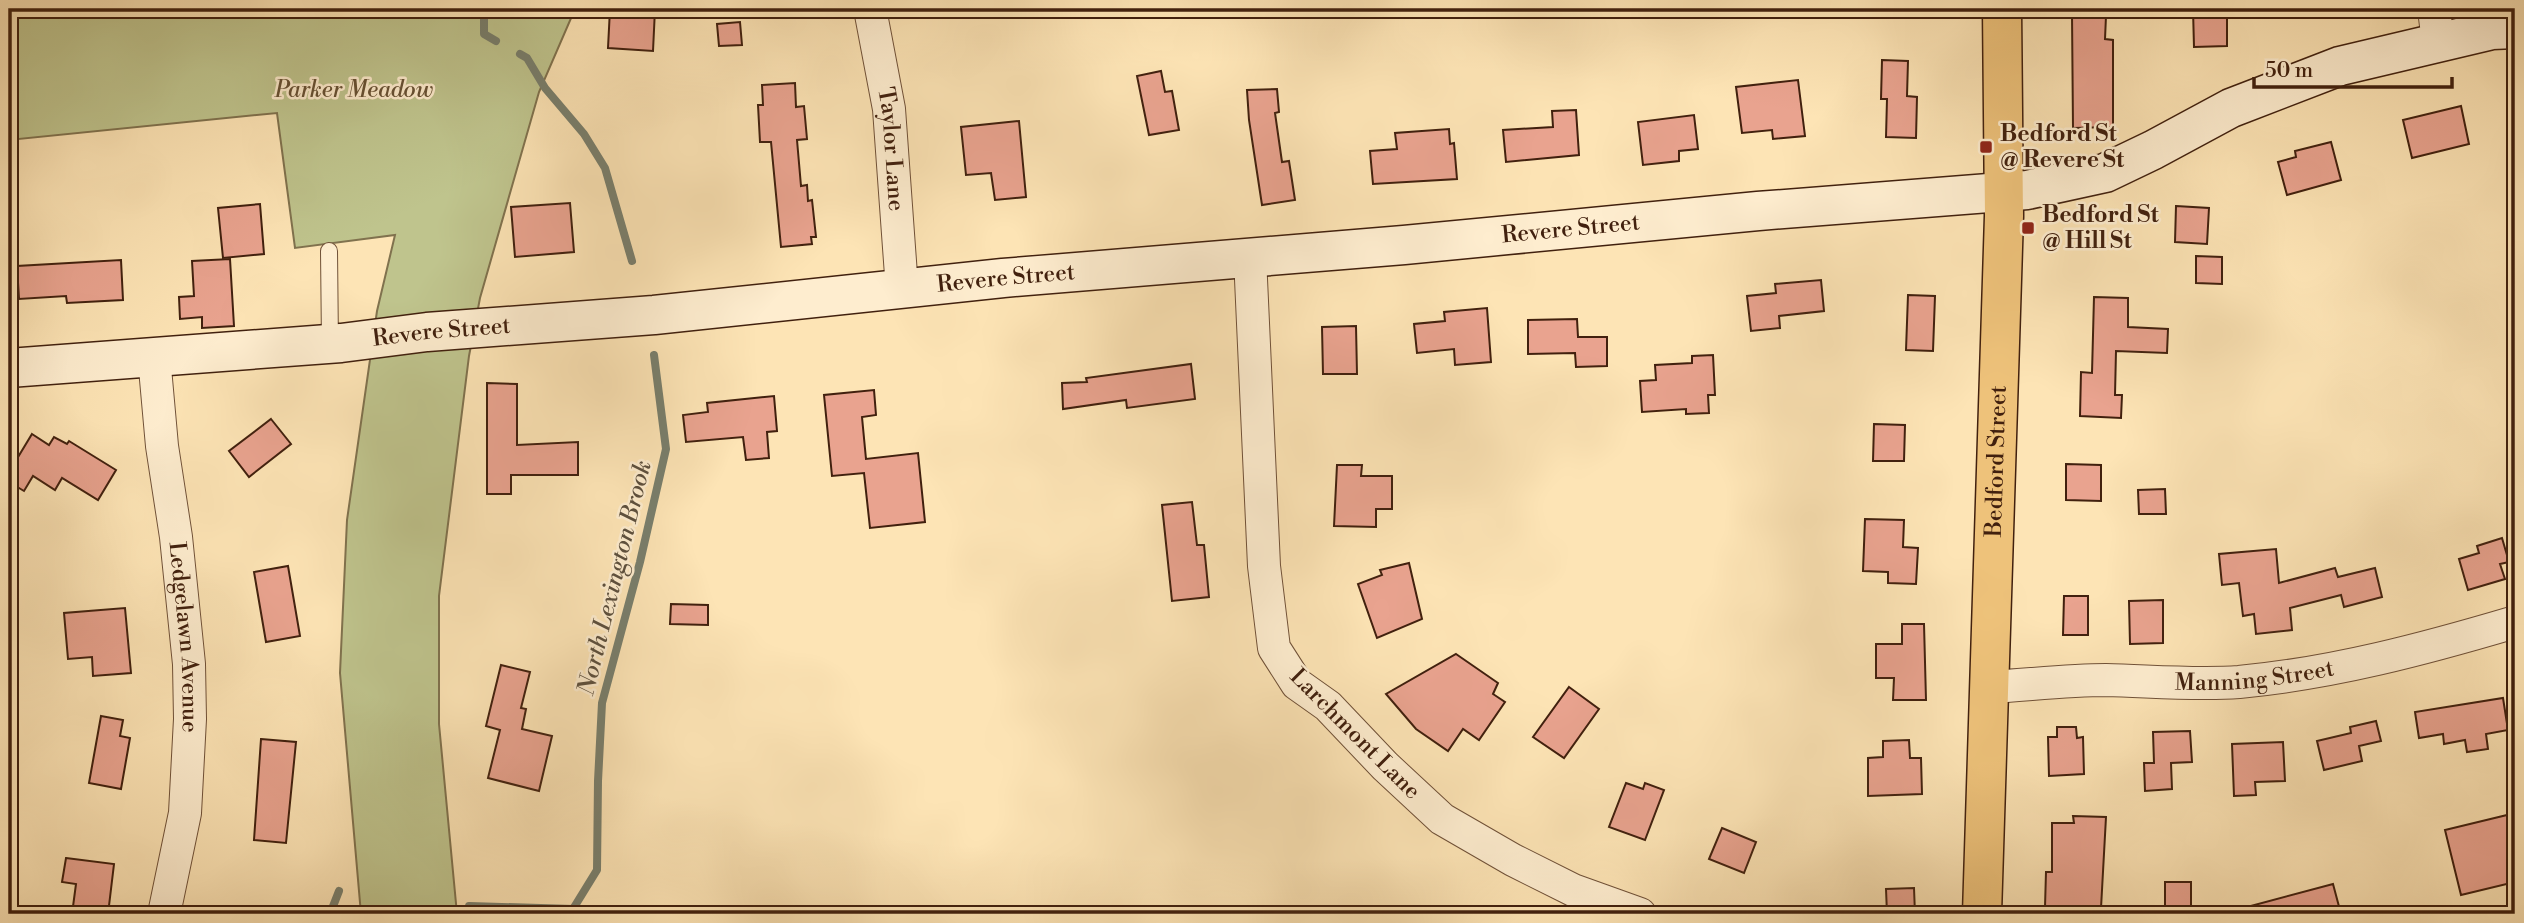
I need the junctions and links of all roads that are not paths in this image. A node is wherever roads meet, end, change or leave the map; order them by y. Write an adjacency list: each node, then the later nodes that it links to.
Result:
1 (870, 9): 8 (street, Taylor Lane)
2 (2002, 9): 5 (main road, Bedford Street)
3 (2436, 25): 4 (street, Revere Street); 5 (street, Revere Street)
4 (2515, 29)
5 (2004, 193): 7 (street, Revere Street); 13 (main road, Bedford Street)
6 (329, 251): 9 (lane)
7 (1250, 257): 8 (street, Revere Street); 15 (street, Larchmont Lane)
8 (902, 289): 9 (street, Revere Street)
9 (330, 344): 10 (street, Revere Street)
10 (154, 357): 11 (street, Revere Street); 14 (street, Ledgelawn Avenue)
11 (9, 368)
12 (2515, 622): 13 (street, Manning Street)
13 (1989, 687): 16 (main road, Bedford Street)
14 (163, 914)
15 (1640, 914)
16 (1982, 914)

